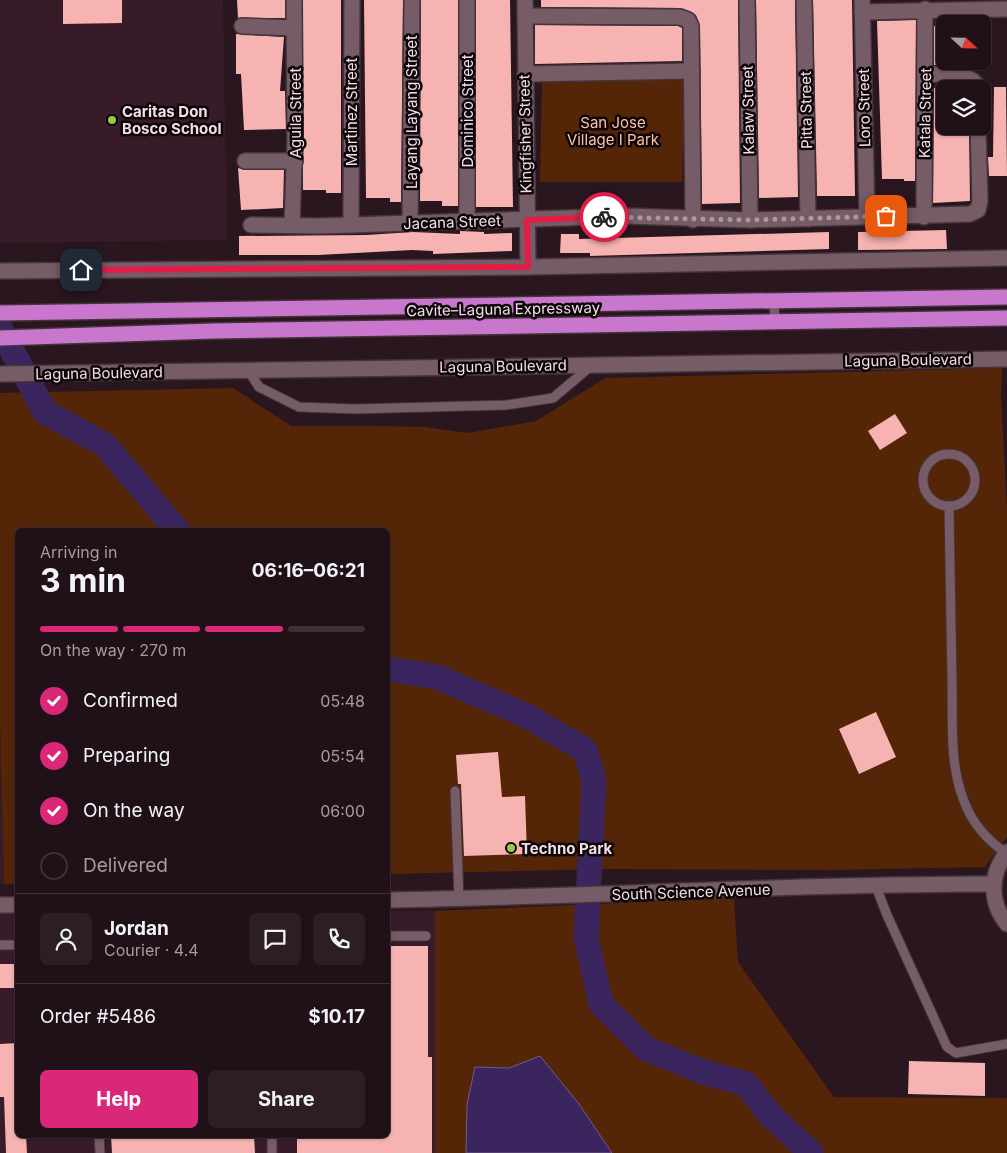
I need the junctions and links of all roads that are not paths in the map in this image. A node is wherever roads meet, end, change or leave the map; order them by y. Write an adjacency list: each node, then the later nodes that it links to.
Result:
1 (294, 0): 13 (street, Aguila Street)
2 (352, 0): 31 (street, Martinez Street)
3 (412, 0): 28 (street, Layang Layang Street)
4 (467, 0): 27 (street, Dominico Street)
5 (525, 0): 11 (street, Kingfisher Street)
6 (746, 0): 26 (street, Kalaw Street)
7 (804, 0): 23 (street, Pitta Street)
8 (862, 6): 9 (street); 21 (street, Loro Street)
9 (925, 9): 10 (street); 16 (street, Katala Street)
10 (1007, 9)
11 (525, 16): 14 (street); 15 (street, Kingfisher Street)
12 (242, 26): 13 (street)
13 (294, 28): 20 (street, Aguila Street)
14 (692, 71): 15 (street); 25 (street)
15 (524, 74): 24 (street, Kingfisher Street)
16 (926, 74): 17 (street); 22 (street, Katala Street)
17 (972, 80)
18 (978, 135): 22 (street, Jacana Street)
19 (245, 161): 20 (street)
20 (295, 161): 30 (street, Aguila Street)
21 (867, 216): 22 (street, Jacana Street); 23 (street, Jacana Street)
22 (924, 217)
23 (808, 219): 26 (street, Jacana Street)
24 (527, 220): 25 (street, Jacana Street); 27 (street, Jacana Street); 33 (street, Kingfisher Street)
25 (693, 220): 26 (street, Jacana Street)
26 (750, 220)
27 (467, 222): 28 (street, Jacana Street)
28 (410, 223): 31 (street, Jacana Street)
29 (251, 225): 30 (street, Jacana Street)
30 (292, 225): 31 (street, Jacana Street)
31 (351, 225)
32 (1007, 258): 33 (street)
33 (528, 267): 34 (street)
34 (4, 270)
35 (1007, 297): 36 (highway, Cavite–Laguna Expressway)
36 (774, 302): 37 (highway, Cavite–Laguna Expressway); 39 (lane)
37 (0, 313)
38 (1007, 318): 39 (highway, Cavite–Laguna Expressway)
39 (775, 322): 40 (highway, Cavite–Laguna Expressway)
40 (0, 338)
41 (1007, 359): 42 (street, Laguna Boulevard)
42 (593, 365): 43 (street, Laguna Boulevard); 43 (lane)
43 (248, 369): 44 (street, Laguna Boulevard)
44 (0, 374)
45 (949, 506): 45 (lane); 47 (lane)
46 (455, 791): 50 (lane)
47 (1007, 853): 49 (street)
48 (875, 884): 49 (street, South Science Avenue); 50 (street, South Science Avenue); 59 (lane)
49 (994, 884): 54 (street)
50 (459, 899): 51 (street, South Science Avenue)
51 (390, 900)
52 (0, 905): 53 (street)
53 (15, 905)
54 (1007, 924)
55 (390, 936): 56 (lane)
56 (426, 936)
57 (0, 944): 58 (lane)
58 (15, 945)
59 (1007, 1044)
60 (99, 1138): 62 (lane)
61 (272, 1138): 63 (lane)
62 (100, 1153)
63 (272, 1153)

